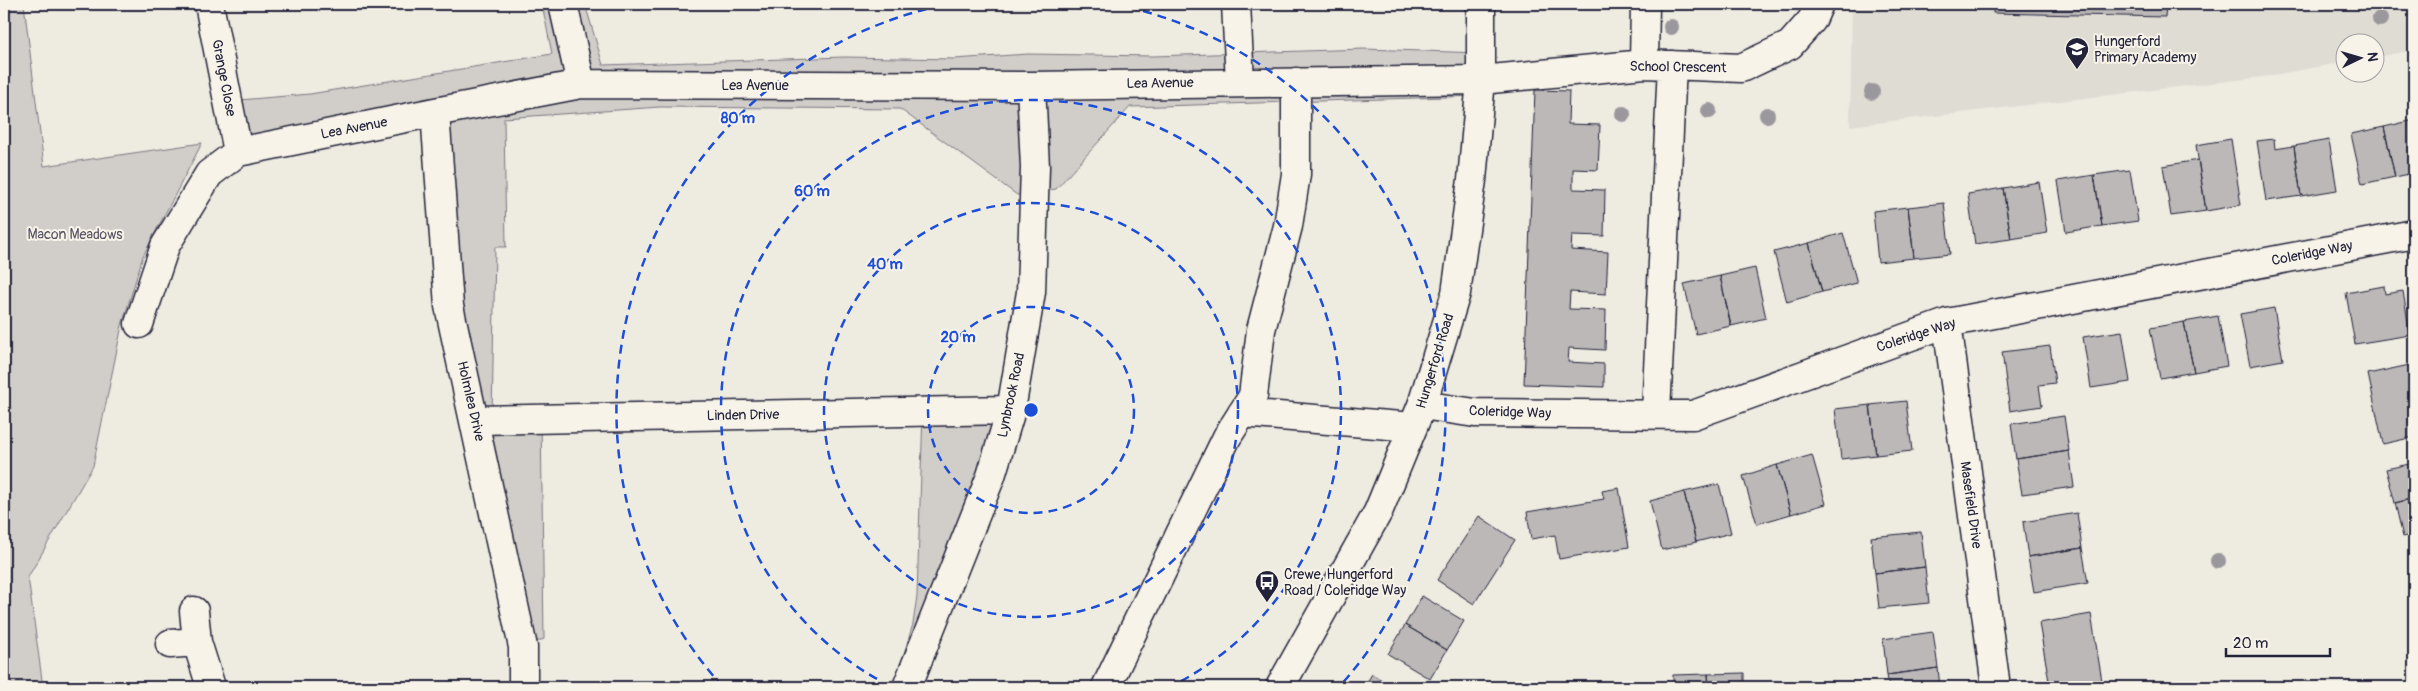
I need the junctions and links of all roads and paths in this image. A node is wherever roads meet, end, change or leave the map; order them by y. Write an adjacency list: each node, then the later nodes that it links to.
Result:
1 (209, 4): 15 (street, Grange Close)
2 (563, 4): 12 (street)
3 (1236, 4): 10 (street)
4 (1481, 4): 9 (street, Hungerford Road)
5 (1645, 4): 7 (street)
6 (1819, 4): 8 (street, School Crescent)
7 (1644, 64): 8 (street, School Crescent); 9 (street, School Crescent)
8 (1672, 65): 21 (street)
9 (1481, 80): 11 (street, Lea Avenue); 22 (street, Hungerford Road)
10 (1240, 82): 11 (street, Lea Avenue); 13 (street, Lea Avenue)
11 (1296, 82): 20 (street)
12 (581, 84): 13 (street, Lea Avenue); 14 (street, Lea Avenue)
13 (1031, 86): 19 (street, Lynbrook Road)
14 (435, 112): 15 (street, Lea Avenue); 23 (street, Holmlea Drive)
15 (238, 152): 18 (street, Lea Avenue)
16 (2414, 234): 17 (street, Coleridge Way)
17 (1947, 323): 21 (street, Coleridge Way); 32 (street, Masefield Drive)
18 (139, 324)
19 (1011, 410): 23 (street, Linden Drive); 29 (street, Lynbrook Road)
20 (1242, 414): 22 (street, Coleridge Way); 30 (street)
21 (1656, 414): 22 (street, Coleridge Way)
22 (1417, 416): 31 (street, Hungerford Road)
23 (476, 420): 28 (street, Holmlea Drive)
24 (194, 611): 25 (street)
25 (197, 642): 26 (street); 27 (street)
26 (170, 644)
27 (211, 687)
28 (523, 687)
29 (907, 687)
30 (1106, 687)
31 (1280, 687)
32 (1996, 687)

